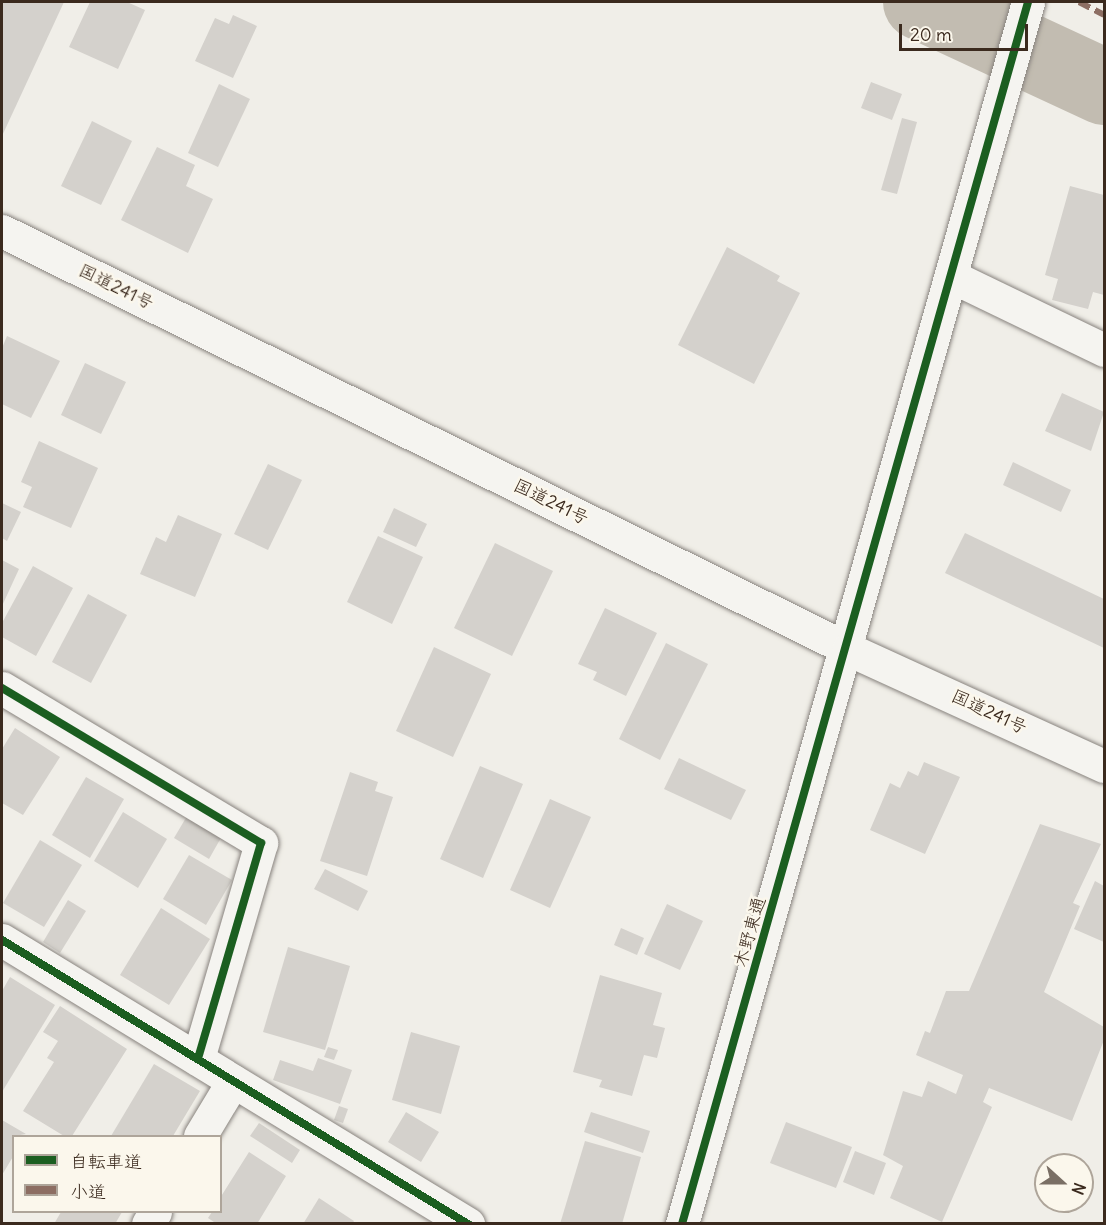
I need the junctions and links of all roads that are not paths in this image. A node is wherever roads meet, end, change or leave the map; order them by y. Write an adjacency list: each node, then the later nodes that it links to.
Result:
1 (1028, 3): 3 (main road, 木野東通)
2 (2, 231): 5 (main road, 国道241号)
3 (951, 276): 4 (main road); 5 (main road, 木野東通)
4 (1104, 350)
5 (848, 648): 7 (main road, 国道241号); 13 (main road, 木野東通)
6 (2, 688): 9 (main road)
7 (1104, 766)
8 (2, 940): 9 (main road)
9 (198, 1059): 10 (main road)
10 (233, 1081): 11 (main road); 12 (main road)
11 (201, 1135)
12 (468, 1224)
13 (682, 1224)

